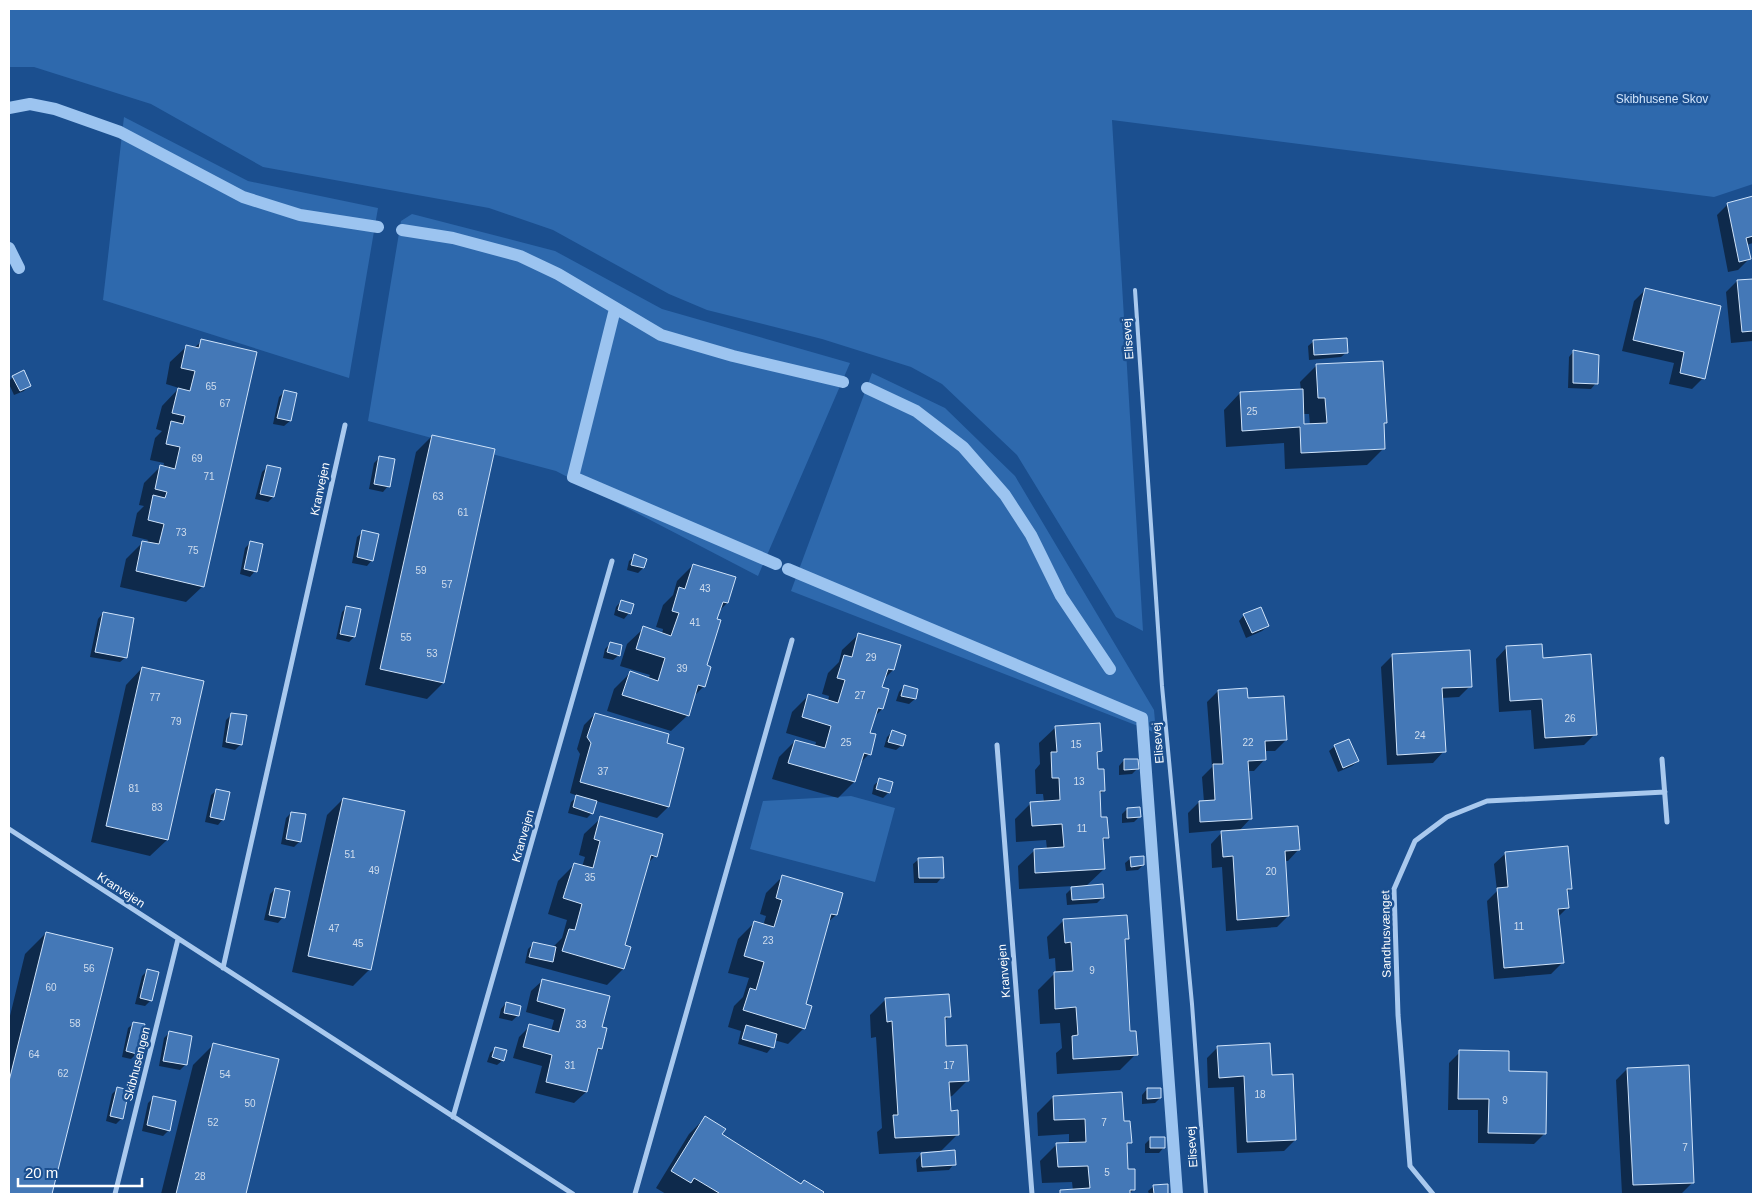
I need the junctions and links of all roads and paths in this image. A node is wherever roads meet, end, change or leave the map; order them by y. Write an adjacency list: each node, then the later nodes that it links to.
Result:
1 (1135, 290): 17 (lane, Elisevej)
2 (344, 425): 11 (street, Kranvejen)
3 (612, 561): 12 (street, Kranvejen)
4 (792, 640): 15 (street)
5 (997, 745): 16 (street, Kranvejen)
6 (1662, 759): 7 (street)
7 (1665, 792): 8 (street); 18 (street, Sandhusvænget)
8 (1667, 822)
9 (9, 829): 10 (street, Kranvejen)
10 (178, 939): 11 (street, Kranvejen); 13 (street, Skibhusengen)
11 (223, 968): 12 (street, Kranvejen)
12 (453, 1116): 14 (street, Kranvejen)
13 (115, 1194)
14 (574, 1194)
15 (635, 1194)
16 (1032, 1194)
17 (1206, 1194)
18 (1433, 1194)

